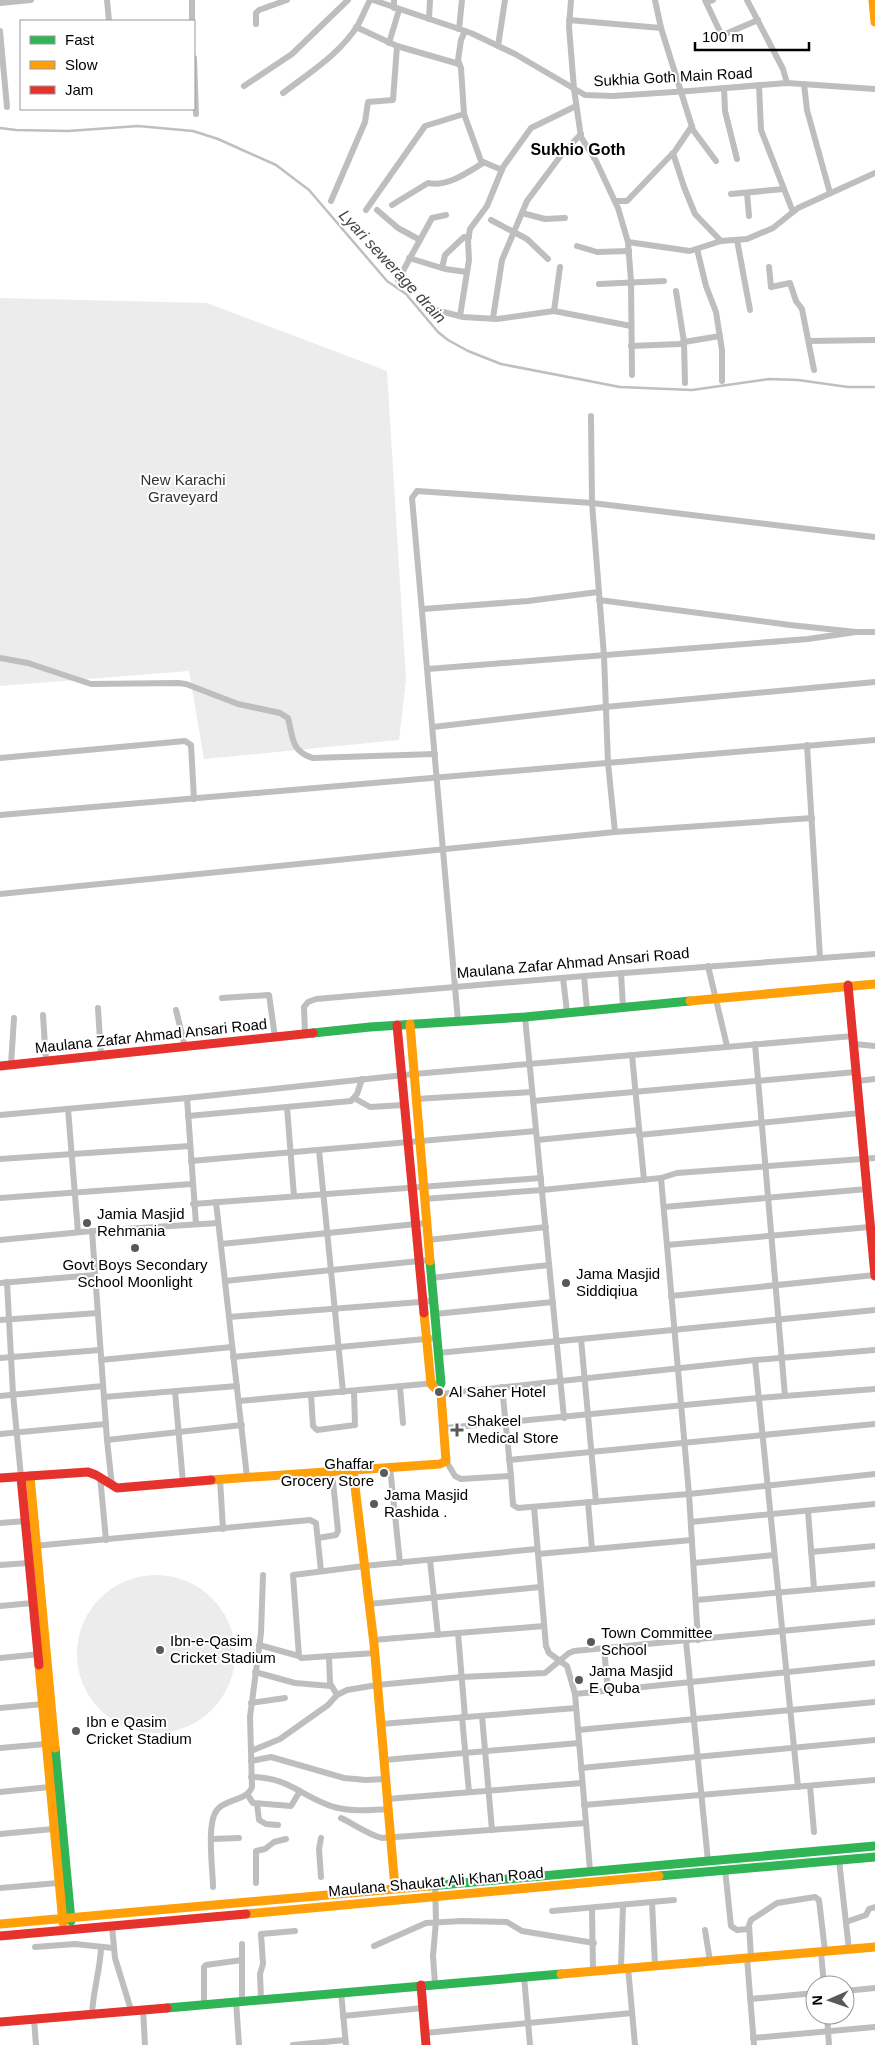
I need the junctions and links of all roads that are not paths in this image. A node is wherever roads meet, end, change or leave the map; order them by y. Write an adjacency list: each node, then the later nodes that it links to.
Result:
1 (30, 0): 17 (street)
2 (107, 0): 20 (street)
3 (192, 0): 21 (street)
4 (287, 0): 25 (street)
5 (348, 0): 40 (street)
6 (372, 0): 18 (street, Sukhia Goth Main Road); 27 (street)
7 (394, 0): 18 (street)
8 (430, 0): 19 (street)
9 (462, 0): 29 (street)
10 (505, 0): 35 (street)
11 (571, 0): 22 (street)
12 (655, 0): 28 (street)
13 (714, 0): 16 (street)
14 (747, 0): 23 (street)
15 (873, 0): 24 (street)
16 (706, 1): 31 (street)
17 (0, 2)
18 (397, 9): 19 (street, Sukhia Goth Main Road); 33 (street)
19 (429, 19): 29 (street, Sukhia Goth Main Road)
20 (108, 20)
21 (192, 20)
22 (569, 20): 28 (street); 42 (street)
23 (758, 20): 31 (street); 37 (street)
24 (875, 22)
25 (256, 24)
26 (0, 26): 30 (street)
27 (356, 27): 33 (street); 45 (street)
28 (661, 28): 44 (street)
29 (462, 30): 35 (street, Sukhia Goth Main Road); 36 (street)
30 (0, 31): 47 (street)
31 (722, 36): 32 (street)
32 (709, 41)
33 (389, 42): 34 (street)
34 (397, 46): 36 (street); 63 (street)
35 (498, 46): 42 (street, Sukhia Goth Main Road)
36 (459, 64): 50 (street)
37 (787, 83): 38 (street, Sukhia Goth Main Road); 39 (street, Sukhia Goth Main Road)
38 (804, 84): 43 (street, Sukhia Goth Main Road); 61 (street)
39 (760, 85): 41 (street, Sukhia Goth Main Road); 59 (street)
40 (244, 86)
41 (724, 88): 44 (street, Sukhia Goth Main Road); 54 (street)
42 (574, 89): 44 (street, Sukhia Goth Main Road); 48 (street)
43 (875, 89)
44 (682, 92): 51 (street)
45 (283, 93)
46 (195, 102): 49 (street)
47 (7, 106)
48 (576, 106): 52 (street); 57 (street)
49 (196, 114)
50 (464, 114): 56 (street); 66 (street)
51 (692, 126): 53 (street); 55 (street)
52 (581, 134): 64 (street); 69 (street)
53 (673, 153): 64 (street); 78 (street)
54 (737, 159)
55 (716, 161)
56 (483, 163): 57 (street); 65 (street)
57 (502, 170): 75 (street)
58 (875, 172): 61 (street)
59 (784, 189): 60 (street); 68 (street)
60 (747, 193): 62 (street); 71 (street)
61 (830, 193): 68 (street)
62 (731, 194)
63 (331, 201)
64 (615, 201): 79 (street)
65 (392, 205)
66 (366, 210)
67 (377, 210): 76 (street)
68 (793, 212): 77 (street)
69 (522, 213): 72 (street); 74 (street)
70 (446, 215): 76 (street)
71 (749, 216)
72 (565, 218)
73 (491, 220): 74 (street)
74 (514, 231): 84 (street); 98 (street)
75 (469, 238): 87 (street); 88 (street)
76 (420, 240): 83 (street)
77 (737, 240): 78 (street); 95 (street)
78 (721, 241): 81 (street)
79 (628, 242): 81 (street); 82 (street)
80 (577, 246): 82 (street)
81 (697, 249): 100 (street)
82 (629, 251): 90 (street)
83 (409, 258): 87 (street); 89 (street)
84 (548, 260)
85 (560, 267): 96 (street)
86 (769, 267): 102 (street)
87 (442, 268): 88 (street)
88 (467, 272): 97 (street)
89 (398, 280)
90 (631, 281): 91 (street); 92 (street); 99 (street)
91 (664, 281)
92 (600, 284)
93 (676, 291): 103 (street)
94 (428, 308): 97 (street)
95 (750, 310)
96 (554, 311): 98 (street); 99 (street)
97 (460, 316): 98 (street)
98 (493, 318)
99 (631, 326): 104 (street)
100 (720, 336): 103 (street); 107 (street)
101 (875, 340): 102 (street)
102 (809, 341): 105 (street)
103 (684, 342): 104 (street); 108 (street)
104 (632, 346): 106 (street)
105 (814, 370)
106 (632, 375)
107 (722, 381)
108 (686, 383)
109 (591, 416): 110 (street)
110 (592, 502): 111 (street); 112 (street); 114 (street)
111 (875, 537)
112 (598, 592): 113 (street); 114 (street)
113 (599, 600): 115 (street); 117 (street)
114 (423, 609): 119 (street)
115 (856, 632): 116 (street); 117 (street)
116 (875, 632)
117 (604, 656): 119 (street); 121 (street)
118 (0, 658): 125 (street)
119 (428, 670): 122 (street)
120 (875, 682): 121 (street)
121 (605, 707): 122 (street); 127 (street)
122 (433, 727): 125 (street)
123 (875, 740): 124 (street)
124 (807, 746): 127 (street); 131 (street)
125 (436, 754): 128 (street)
126 (0, 758): 129 (street)
127 (608, 763): 128 (street); 132 (street)
128 (437, 778): 129 (street); 133 (street)
129 (194, 799): 130 (street)
130 (0, 816)
131 (812, 818): 132 (street); 136 (street)
132 (615, 832): 133 (street)
133 (444, 849): 134 (street); 143 (street)
134 (0, 894)
135 (875, 954): 136 (street, Maulana Zafar Ahmad Ansari Road)
136 (820, 957): 137 (street, Maulana Zafar Ahmad Ansari Road)
137 (708, 966): 138 (street, Maulana Zafar Ahmad Ansari Road); 145 (street)
138 (621, 973): 139 (street, Maulana Zafar Ahmad Ansari Road); 146 (street)
139 (584, 976): 140 (street, Maulana Zafar Ahmad Ansari Road); 149 (street)
140 (564, 978): 143 (street, Maulana Zafar Ahmad Ansari Road); 150 (street)
141 (875, 984): 142 (street, Maulana Zafar Ahmad Ansari Road)
142 (848, 985): 145 (street, Maulana Zafar Ahmad Ansari Road); 159 (street)
143 (455, 987): 154 (street); 157 (street, Maulana Zafar Ahmad Ansari Road)
144 (222, 998): 158 (street)
145 (715, 998): 146 (street, Maulana Zafar Ahmad Ansari Road); 161 (street)
146 (623, 1006): 149 (street, Maulana Zafar Ahmad Ansari Road)
147 (98, 1008): 165 (street)
148 (176, 1010): 163 (street)
149 (588, 1010): 150 (street, Maulana Zafar Ahmad Ansari Road)
150 (567, 1012): 152 (street, Maulana Zafar Ahmad Ansari Road)
151 (43, 1015): 166 (street)
152 (525, 1017): 154 (street, Maulana Zafar Ahmad Ansari Road); 168 (street)
153 (14, 1018): 167 (street)
154 (458, 1021): 155 (street, Maulana Zafar Ahmad Ansari Road)
155 (410, 1024): 156 (street, Maulana Zafar Ahmad Ansari Road); 170 (street)
156 (397, 1025): 157 (street, Maulana Zafar Ahmad Ansari Road); 171 (street)
157 (305, 1034): 158 (street, Maulana Zafar Ahmad Ansari Road)
158 (274, 1037): 163 (street, Maulana Zafar Ahmad Ansari Road)
159 (853, 1040): 160 (street); 162 (street); 172 (street)
160 (755, 1044): 161 (street); 175 (street)
161 (727, 1046): 164 (street)
162 (875, 1046)
163 (185, 1047): 165 (street, Maulana Zafar Ahmad Ansari Road)
164 (632, 1055): 168 (street); 177 (street)
165 (101, 1056): 166 (street, Maulana Zafar Ahmad Ansari Road)
166 (46, 1061): 167 (street, Maulana Zafar Ahmad Ansari Road)
167 (11, 1064): 169 (street, Maulana Zafar Ahmad Ansari Road)
168 (530, 1064): 170 (street); 176 (street)
169 (0, 1066)
170 (414, 1074): 171 (street); 180 (street)
171 (402, 1075): 173 (street); 182 (street)
172 (857, 1076): 174 (street); 175 (street); 185 (street)
173 (362, 1079): 178 (street); 179 (street)
174 (875, 1079)
175 (759, 1081): 177 (street); 188 (street)
176 (532, 1092): 180 (street); 181 (street)
177 (636, 1092): 181 (street); 190 (street)
178 (188, 1098): 184 (street); 187 (street)
179 (354, 1098): 182 (street); 183 (street)
180 (416, 1099): 191 (street)
181 (533, 1101): 189 (street)
182 (404, 1105): 193 (street)
183 (287, 1106): 187 (street); 196 (street)
184 (68, 1109): 186 (street); 197 (street)
185 (860, 1113): 188 (street); 198 (street)
186 (0, 1115)
187 (188, 1116): 194 (street)
188 (762, 1122): 190 (street); 202 (street)
189 (536, 1131): 191 (street); 192 (street)
190 (639, 1132): 192 (street); 205 (street)
191 (420, 1140): 193 (street); 207 (street)
192 (537, 1140): 203 (street)
193 (407, 1142): 195 (street); 208 (street)
194 (190, 1146): 197 (street); 201 (street)
195 (319, 1150): 196 (street); 212 (street)
196 (291, 1152): 201 (street); 213 (street)
197 (72, 1154): 200 (street); 211 (street)
198 (864, 1158): 199 (street); 202 (street); 210 (street)
199 (875, 1158)
200 (0, 1159)
201 (191, 1161): 206 (street)
202 (766, 1166): 204 (street); 214 (street)
203 (541, 1178): 207 (street); 209 (street)
204 (661, 1178): 205 (street); 219 (street)
205 (644, 1180): 209 (street)
206 (192, 1184): 211 (street); 218 (street)
207 (423, 1186): 208 (street); 216 (street)
208 (411, 1187): 212 (street); 223 (street)
209 (542, 1190): 216 (street); 224 (street)
210 (870, 1192): 214 (street); 225 (street)
211 (75, 1193): 215 (street); 227 (street)
212 (323, 1194): 213 (street); 228 (street)
213 (294, 1196): 217 (street)
214 (770, 1197): 219 (street); 229 (street)
215 (0, 1198)
216 (424, 1199): 222 (street)
217 (216, 1202): 218 (street); 220 (street)
218 (193, 1204): 221 (street)
219 (664, 1207): 233 (street)
220 (218, 1223): 221 (street); 232 (street)
221 (196, 1224): 226 (street)
222 (426, 1224): 223 (street); 231 (street)
223 (414, 1225): 228 (street); 236 (street)
224 (546, 1227): 231 (street); 237 (street)
225 (870, 1227): 229 (street); 234 (street)
226 (92, 1231): 227 (street); 240 (street)
227 (78, 1232): 230 (street)
228 (327, 1234): 232 (street); 239 (street)
229 (772, 1236): 233 (street); 245 (street)
230 (0, 1240)
231 (428, 1240): 235 (street)
232 (221, 1244): 243 (street)
233 (667, 1245): 246 (street)
234 (874, 1252): 238 (street)
235 (429, 1260): 236 (street); 242 (street)
236 (418, 1262): 239 (street); 248 (street)
237 (549, 1266): 242 (street); 249 (street)
238 (875, 1270): 241 (street)
239 (331, 1271): 243 (street); 250 (street)
240 (95, 1275): 244 (street); 252 (street)
241 (875, 1275): 245 (street)
242 (431, 1278): 247 (street)
243 (224, 1280): 254 (street)
244 (3, 1282): 256 (street)
245 (775, 1285): 246 (street); 255 (street)
246 (671, 1296): 258 (street)
247 (433, 1301): 248 (street); 253 (street)
248 (423, 1302): 250 (street); 259 (street)
249 (553, 1302): 253 (street); 261 (street)
250 (335, 1308): 254 (street); 263 (street)
251 (875, 1310): 255 (street)
252 (98, 1313): 256 (street); 264 (street)
253 (435, 1314): 259 (street)
254 (229, 1318): 262 (street)
255 (778, 1318): 258 (street); 270 (street)
256 (8, 1319): 257 (street); 267 (street)
257 (0, 1320)
258 (674, 1329): 260 (street); 273 (street)
259 (431, 1339): 263 (street); 266 (street); 279 (street)
260 (581, 1339): 261 (street); 274 (street)
261 (557, 1342): 266 (street); 275 (street)
262 (232, 1347): 268 (street); 271 (street)
263 (338, 1348): 268 (street); 284 (street)
264 (100, 1350): 267 (street); 271 (street)
265 (875, 1350): 270 (street)
266 (438, 1354): 279 (street)
267 (11, 1357): 269 (street); 285 (street)
268 (233, 1357): 277 (street)
269 (0, 1358)
270 (781, 1358): 272 (street); 288 (street)
271 (101, 1360): 276 (street)
272 (755, 1360): 273 (street); 290 (street)
273 (678, 1369): 274 (street); 292 (street)
274 (584, 1379): 275 (street); 293 (street)
275 (560, 1381): 280 (street); 294 (street)
276 (103, 1386): 285 (street); 289 (street)
277 (237, 1386): 282 (street); 291 (street)
278 (400, 1387): 279 (street); 283 (street); 295 (street)
279 (438, 1387): 280 (street); 300 (street)
280 (502, 1387): 297 (street)
281 (875, 1389): 288 (street)
282 (174, 1391): 289 (street); 302 (street)
283 (354, 1391): 284 (street); 286 (street)
284 (343, 1392): 286 (street)
285 (13, 1394): 287 (street); 301 (street)
286 (311, 1395): 291 (street)
287 (0, 1396)
288 (784, 1396): 290 (street)
289 (104, 1397): 296 (street)
290 (758, 1398): 292 (street); 304 (street)
291 (239, 1401): 299 (street)
292 (681, 1405): 293 (street); 306 (street)
293 (588, 1415): 294 (street); 307 (street)
294 (564, 1418): 297 (street)
295 (403, 1423)
296 (106, 1424): 301 (street); 305 (street)
297 (506, 1424): 300 (street); 308 (street)
298 (875, 1424): 304 (street)
299 (242, 1425): 302 (street); 317 (street)
300 (445, 1428): 309 (street)
301 (17, 1432): 303 (street); 314 (street)
302 (178, 1432): 305 (street); 320 (street)
303 (0, 1434)
304 (762, 1435): 306 (street); 322 (street)
305 (107, 1440): 321 (street)
306 (685, 1443): 307 (street); 323 (street)
307 (591, 1452): 308 (street); 325 (street)
308 (509, 1460): 316 (street)
309 (446, 1461): 310 (street); 316 (street)
310 (390, 1467): 311 (street); 345 (street)
311 (353, 1470): 312 (street); 348 (street)
312 (332, 1471): 317 (street); 334 (street)
313 (875, 1474): 322 (street)
314 (26, 1476): 315 (street); 318 (street); 330 (street); 337 (street)
315 (100, 1476): 321 (street); 335 (street)
316 (511, 1476): 327 (street)
317 (247, 1477): 319 (street)
318 (0, 1478)
319 (220, 1479): 320 (street); 333 (street)
320 (183, 1483): 321 (street)
321 (112, 1486)
322 (767, 1486): 323 (street); 329 (street)
323 (689, 1494): 325 (street); 331 (street)
324 (588, 1502): 325 (street); 327 (street); 339 (street)
325 (596, 1502)
326 (875, 1504): 328 (street)
327 (534, 1507): 340 (street)
328 (808, 1511): 329 (street); 341 (street)
329 (770, 1515): 331 (street); 342 (street)
330 (26, 1521): 332 (street); 337 (street)
331 (691, 1522): 336 (street)
332 (0, 1524)
333 (223, 1529): 334 (street); 335 (street)
334 (318, 1538): 349 (street)
335 (106, 1540): 337 (street)
336 (692, 1540): 339 (street); 346 (street)
337 (32, 1546): 344 (street); 371 (street)
338 (875, 1546): 341 (street)
339 (592, 1549): 340 (street)
340 (538, 1552): 343 (street); 352 (street)
341 (811, 1552): 353 (street)
342 (774, 1555): 346 (street); 354 (street)
343 (430, 1560): 345 (street); 355 (street)
344 (29, 1563): 347 (street); 357 (street)
345 (400, 1563): 348 (street)
346 (694, 1563): 356 (street)
347 (0, 1565)
348 (364, 1566): 349 (street); 358 (street)
349 (321, 1571): 372 (street)
350 (263, 1575): 368 (street)
351 (875, 1584): 353 (street)
352 (540, 1587): 355 (street); 361 (street)
353 (814, 1588): 354 (street)
354 (778, 1592): 356 (street); 362 (street)
355 (434, 1597): 358 (street); 364 (street)
356 (696, 1600): 366 (street)
357 (33, 1602): 359 (street); 371 (street)
358 (369, 1604): 365 (street)
359 (0, 1606)
360 (875, 1622): 362 (street)
361 (544, 1626): 363 (street); 375 (street)
362 (782, 1632): 366 (street); 378 (street)
363 (458, 1633): 364 (street); 379 (street)
364 (438, 1635): 365 (street)
365 (373, 1640): 370 (street)
366 (698, 1640): 367 (street)
367 (686, 1642): 369 (street); 380 (street)
368 (259, 1645): 372 (street); 377 (street)
369 (604, 1648): 375 (street); 383 (street)
370 (375, 1652): 373 (street); 381 (street)
371 (42, 1654): 374 (street); 389 (street); 459 (street)
372 (299, 1656): 373 (street)
373 (329, 1656): 382 (street)
374 (0, 1658)
375 (561, 1660): 379 (street); 384 (street)
376 (875, 1663): 378 (street)
377 (255, 1672): 382 (street); 388 (street)
378 (786, 1672): 380 (street); 392 (street)
379 (462, 1677): 381 (street); 394 (street)
380 (690, 1682): 383 (street); 395 (street)
381 (378, 1685): 385 (street); 396 (street)
382 (331, 1686): 385 (street)
383 (608, 1691): 384 (street)
384 (575, 1694): 391 (street)
385 (336, 1696): 403 (street)
386 (285, 1698): 388 (street)
387 (875, 1702): 392 (street)
388 (251, 1703): 403 (street)
389 (43, 1704): 390 (street); 400 (street)
390 (0, 1708)
391 (576, 1708): 393 (street); 397 (street)
392 (790, 1710): 395 (street); 402 (street)
393 (482, 1716): 394 (street); 404 (street)
394 (463, 1717): 396 (street); 405 (street)
395 (694, 1719): 397 (street); 406 (street)
396 (381, 1724): 407 (street)
397 (578, 1730): 399 (street)
398 (875, 1740): 402 (street)
399 (579, 1743): 404 (street); 409 (street)
400 (46, 1744): 401 (street); 415 (street)
401 (0, 1748)
402 (794, 1748): 406 (street); 416 (street)
403 (251, 1751): 408 (street)
404 (486, 1751): 405 (street); 417 (street)
405 (465, 1753): 407 (street); 420 (street)
406 (698, 1758): 409 (street); 422 (street)
407 (384, 1760): 411 (street)
408 (251, 1762): 410 (street); 411 (street)
409 (581, 1768): 413 (street)
410 (251, 1777): 418 (street); 421 (street)
411 (386, 1779): 423 (street)
412 (875, 1780): 414 (street)
413 (582, 1783): 417 (street); 425 (street)
414 (810, 1786): 416 (street); 432 (street)
415 (50, 1787): 419 (street); 430 (street)
416 (798, 1787): 422 (street)
417 (489, 1790): 420 (street); 431 (street)
418 (300, 1791): 424 (street); 426 (street)
419 (0, 1792)
420 (469, 1792): 423 (street)
421 (247, 1794): 424 (street); 437 (street)
422 (701, 1795): 425 (street); 442 (street)
423 (387, 1799): 426 (street)
424 (257, 1804): 429 (street)
425 (584, 1805): 428 (street)
426 (388, 1809): 436 (street)
427 (341, 1818): 436 (street)
428 (586, 1823): 431 (street); 444 (street)
429 (278, 1825)
430 (53, 1829): 433 (street); 446 (street)
431 (492, 1830): 436 (street)
432 (814, 1832)
433 (0, 1834)
434 (239, 1838): 437 (street)
435 (321, 1838): 445 (street)
436 (391, 1838): 451 (street)
437 (212, 1839): 449 (street)
438 (286, 1840): 447 (street)
439 (875, 1846): 442 (street, Maulana Shaukat Ali Khan Road)
440 (875, 1856): 441 (street, Maulana Shaukat Ali Khan Road)
441 (839, 1860): 443 (street, Maulana Shaukat Ali Khan Road); 461 (street)
442 (708, 1861): 444 (street, Maulana Shaukat Ali Khan Road)
443 (725, 1869): 452 (street, Maulana Shaukat Ali Khan Road); 464 (street)
444 (590, 1870): 448 (street, Maulana Shaukat Ali Khan Road)
445 (320, 1877)
446 (58, 1883): 450 (street); 459 (street)
447 (256, 1883)
448 (435, 1884): 451 (street, Maulana Shaukat Ali Khan Road); 452 (street)
449 (213, 1887)
450 (0, 1888)
451 (395, 1888): 459 (street, Maulana Shaukat Ali Khan Road)
452 (436, 1896): 460 (street); 463 (street, Maulana Shaukat Ali Khan Road)
453 (674, 1900): 454 (street)
454 (652, 1902): 455 (street); 481 (street)
455 (623, 1905): 457 (street); 482 (street)
456 (875, 1906): 461 (street)
457 (592, 1908): 458 (street); 469 (street)
458 (552, 1912)
459 (67, 1918): 462 (street, Maulana Shaukat Ali Khan Road); 465 (street)
460 (436, 1921): 469 (street); 471 (street); 486 (street)
461 (846, 1922): 476 (street)
462 (0, 1924)
463 (112, 1926): 465 (street, Maulana Shaukat Ali Khan Road); 474 (street)
464 (749, 1929): 477 (street); 478 (street)
465 (68, 1930): 468 (street, Maulana Shaukat Ali Khan Road)
466 (705, 1930): 480 (street)
467 (295, 1931): 492 (street)
468 (0, 1936)
469 (594, 1943): 483 (street)
470 (242, 1944): 479 (street)
471 (374, 1946)
472 (35, 1947): 473 (street)
473 (101, 1948): 474 (street); 500 (street)
474 (113, 1948): 498 (street)
475 (875, 1948): 476 (street)
476 (849, 1950): 477 (street)
477 (823, 1952): 478 (street); 484 (street)
478 (749, 1958): 480 (street); 493 (street)
479 (242, 1960): 494 (street); 495 (street)
480 (710, 1961): 481 (street)
481 (655, 1965): 482 (street)
482 (625, 1968): 483 (street); 499 (street)
483 (593, 1970): 485 (street)
484 (824, 1975)
485 (524, 1976): 486 (street); 504 (street)
486 (435, 1984): 487 (street)
487 (421, 1985): 490 (street); 496 (street)
488 (875, 1988): 489 (street)
489 (855, 1990)
490 (341, 1992): 492 (street); 501 (street)
491 (805, 1994): 493 (street)
492 (261, 1999): 494 (street)
493 (750, 1999): 509 (street)
494 (239, 2001): 495 (street); 513 (street)
495 (204, 2004): 497 (street)
496 (423, 2008): 501 (street); 508 (street)
497 (143, 2009): 498 (street); 512 (street)
498 (131, 2010): 500 (street)
499 (632, 2013): 504 (street); 517 (street)
500 (92, 2014): 502 (street)
501 (343, 2016): 510 (street)
502 (34, 2019): 503 (street); 511 (street)
503 (0, 2022)
504 (528, 2023): 508 (street); 516 (street)
505 (828, 2025): 507 (street)
506 (875, 2027): 507 (street)
507 (828, 2031): 509 (street); 518 (street)
508 (425, 2033): 515 (street)
509 (754, 2041)
510 (345, 2043): 514 (street)
511 (36, 2045)
512 (145, 2045)
513 (239, 2045)
514 (293, 2045)
515 (426, 2045)
516 (530, 2045)
517 (635, 2045)
518 (829, 2045)

